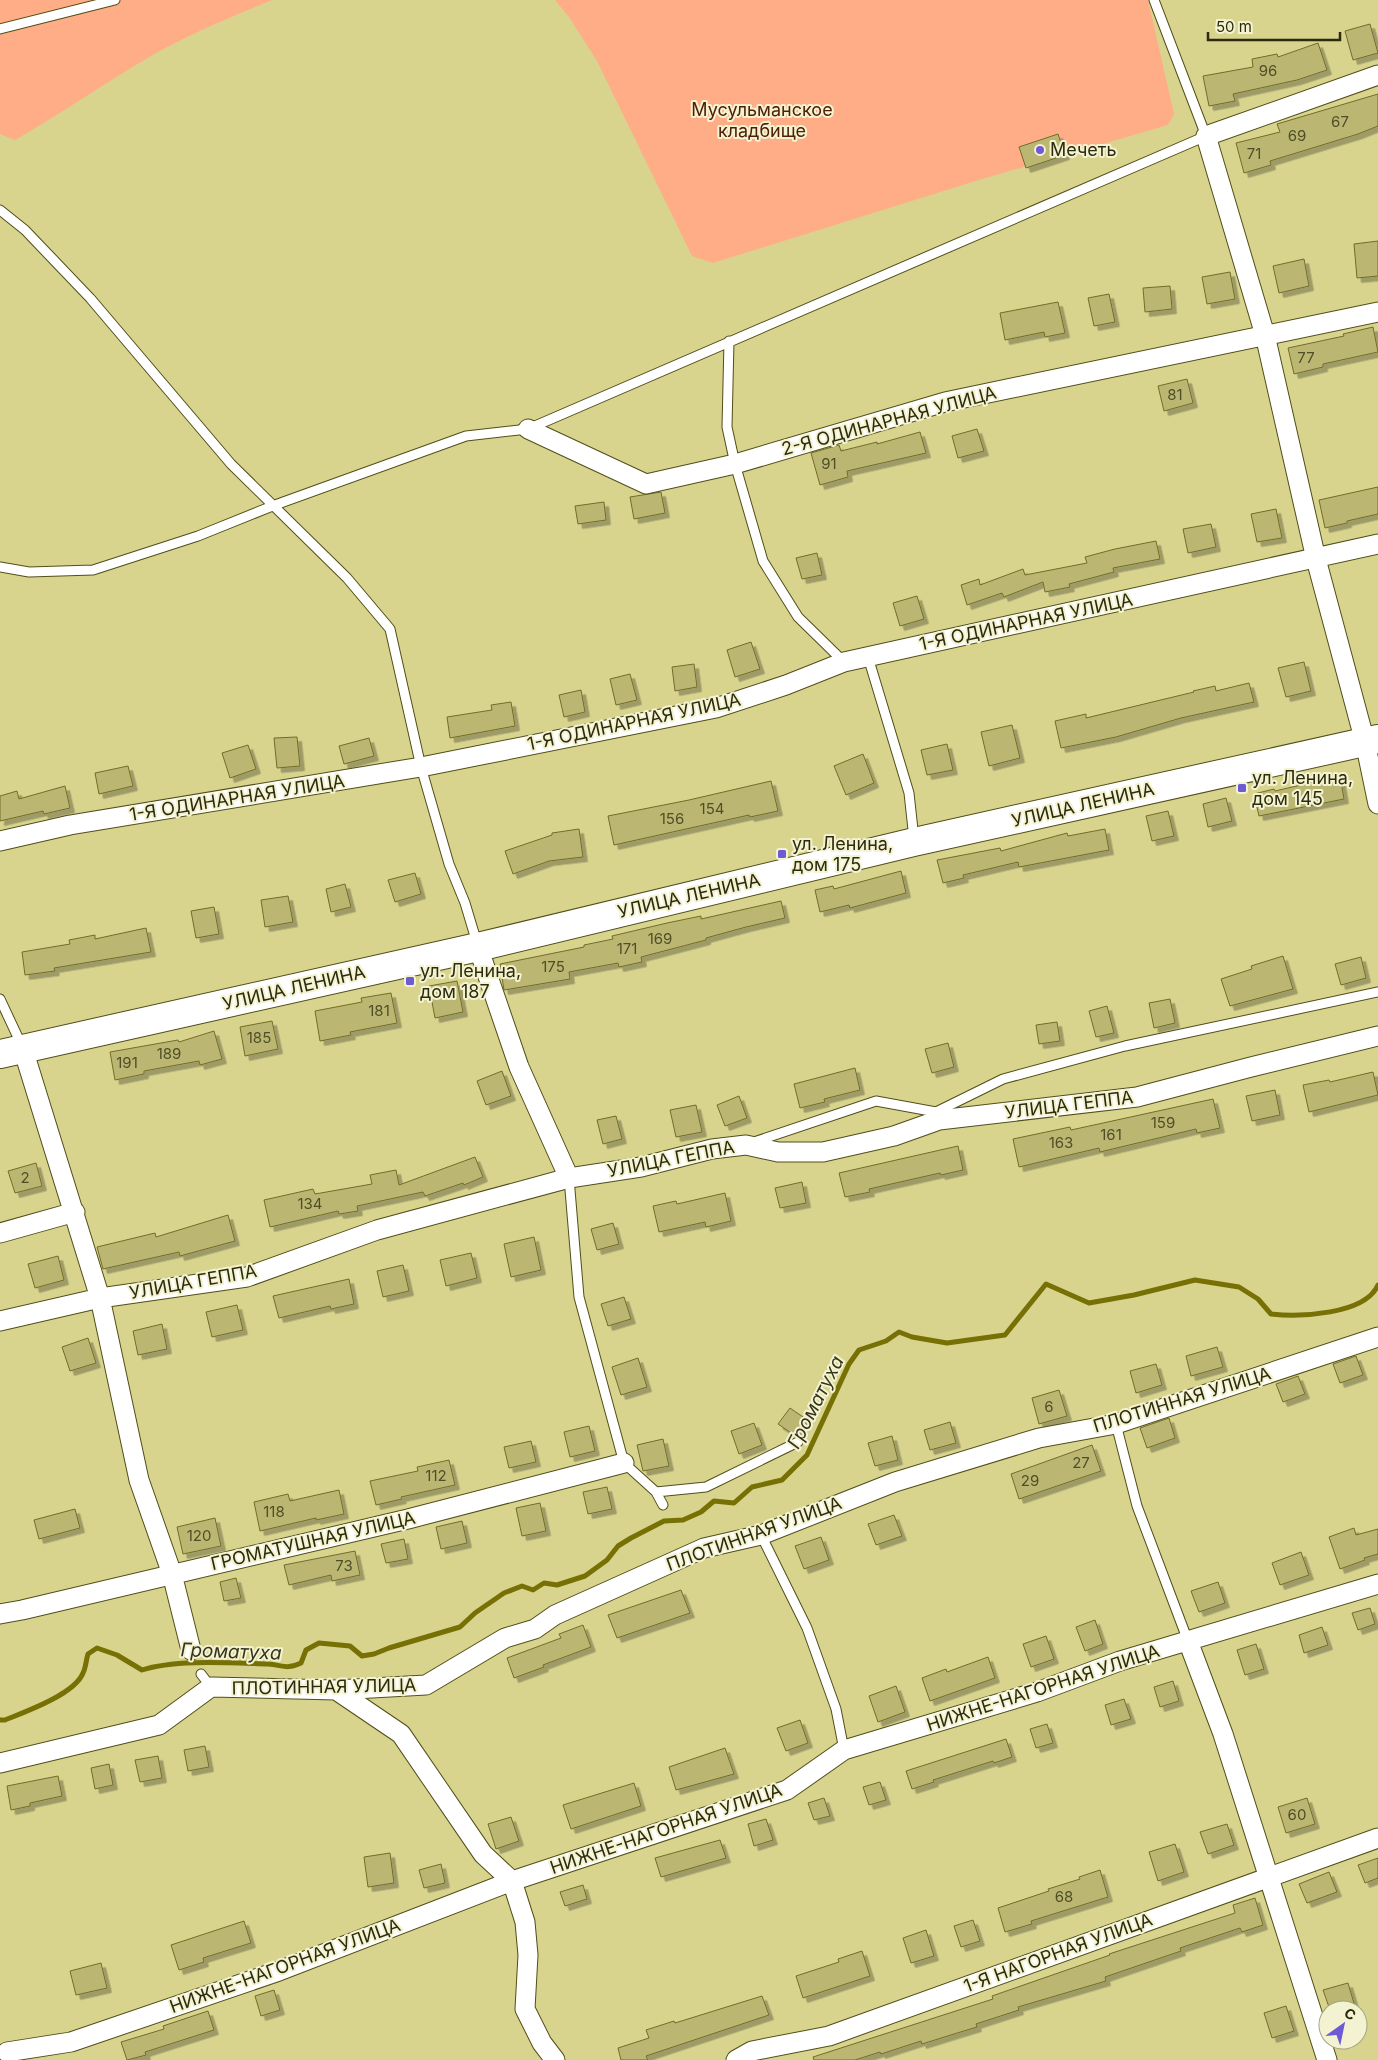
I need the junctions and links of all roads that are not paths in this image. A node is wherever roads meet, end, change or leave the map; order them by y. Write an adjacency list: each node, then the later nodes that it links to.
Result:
1 (115, 0): 3 (lane)
2 (1154, 0): 5 (lane)
3 (0, 29)
4 (1378, 75): 5 (street)
5 (1206, 136): 8 (street); 9 (lane)
6 (0, 210): 12 (lane)
7 (1378, 312): 8 (street, 2-Я ОДИНАРНАЯ УЛИЦА)
8 (1265, 334): 11 (street, 2-Я ОДИНАРНАЯ УЛИЦА); 14 (street)
9 (729, 341): 10 (lane); 11 (lane)
10 (528, 429): 11 (street, 2-Я ОДИНАРНАЯ УЛИЦА); 12 (lane)
11 (735, 464): 17 (lane)
12 (275, 505): 15 (lane); 19 (lane)
13 (1378, 544): 14 (street, 1-Я ОДИНАРНАЯ УЛИЦА)
14 (1316, 559): 16 (street, 1-Я ОДИНАРНАЯ УЛИЦА); 18 (street)
15 (0, 568)
16 (868, 657): 17 (street, 1-Я ОДИНАРНАЯ УЛИЦА); 22 (lane)
17 (844, 662): 19 (street, 1-Я ОДИНАРНАЯ УЛИЦА)
18 (1371, 741): 20 (street); 22 (main road, УЛИЦА ЛЕНИНА)
19 (421, 767): 21 (street, 1-Я ОДИНАРНАЯ УЛИЦА); 23 (lane)
20 (1378, 804)
21 (0, 841)
22 (914, 842): 23 (main road, УЛИЦА ЛЕНИНА)
23 (478, 947): 27 (main road, УЛИЦА ЛЕНИНА); 30 (street)
24 (1378, 992): 28 (lane)
25 (0, 999): 27 (lane)
26 (1378, 1036): 28 (street, УЛИЦА ГЕППА)
27 (12, 1052): 31 (street)
28 (937, 1116): 29 (street, УЛИЦА ГЕППА); 29 (lane)
29 (746, 1145): 30 (street, УЛИЦА ГЕППА)
30 (569, 1178): 33 (street, УЛИЦА ГЕППА); 38 (lane)
31 (75, 1212): 32 (street); 33 (street)
32 (0, 1233)
33 (100, 1298): 34 (street, УЛИЦА ГЕППА); 42 (street)
34 (0, 1321)
35 (1378, 1338): 36 (street, ПЛОТИННАЯ УЛИЦА)
36 (1116, 1424): 41 (street, ПЛОТИННАЯ УЛИЦА); 45 (lane)
37 (798, 1442): 39 (lane)
38 (624, 1463): 39 (lane); 42 (street, ГРОМАТУШНАЯ УЛИЦА)
39 (656, 1492): 40 (lane)
40 (663, 1505)
41 (761, 1535): 47 (street, ПЛОТИННАЯ УЛИЦА); 48 (lane)
42 (172, 1574): 44 (street, ГРОМАТУШНАЯ УЛИЦА); 46 (street)
43 (1378, 1584): 45 (street, НИЖНЕ-НАГОРНАЯ УЛИЦА)
44 (0, 1614)
45 (1188, 1641): 48 (street, НИЖНЕ-НАГОРНАЯ УЛИЦА); 51 (street)
46 (192, 1650)
47 (336, 1690): 49 (street, ПЛОТИННАЯ УЛИЦА); 52 (street)
48 (844, 1750): 52 (street, НИЖНЕ-НАГОРНАЯ УЛИЦА)
49 (0, 1763)
50 (1378, 1838): 51 (street, 1-Я НАГОРНАЯ УЛИЦА)
51 (1269, 1876): 55 (street, 1-Я НАГОРНАЯ УЛИЦА); 56 (street)
52 (512, 1881): 53 (street, НИЖНЕ-НАГОРНАЯ УЛИЦА); 54 (street)
53 (8, 2052)
54 (555, 2060)
55 (736, 2060)
56 (1327, 2060)

